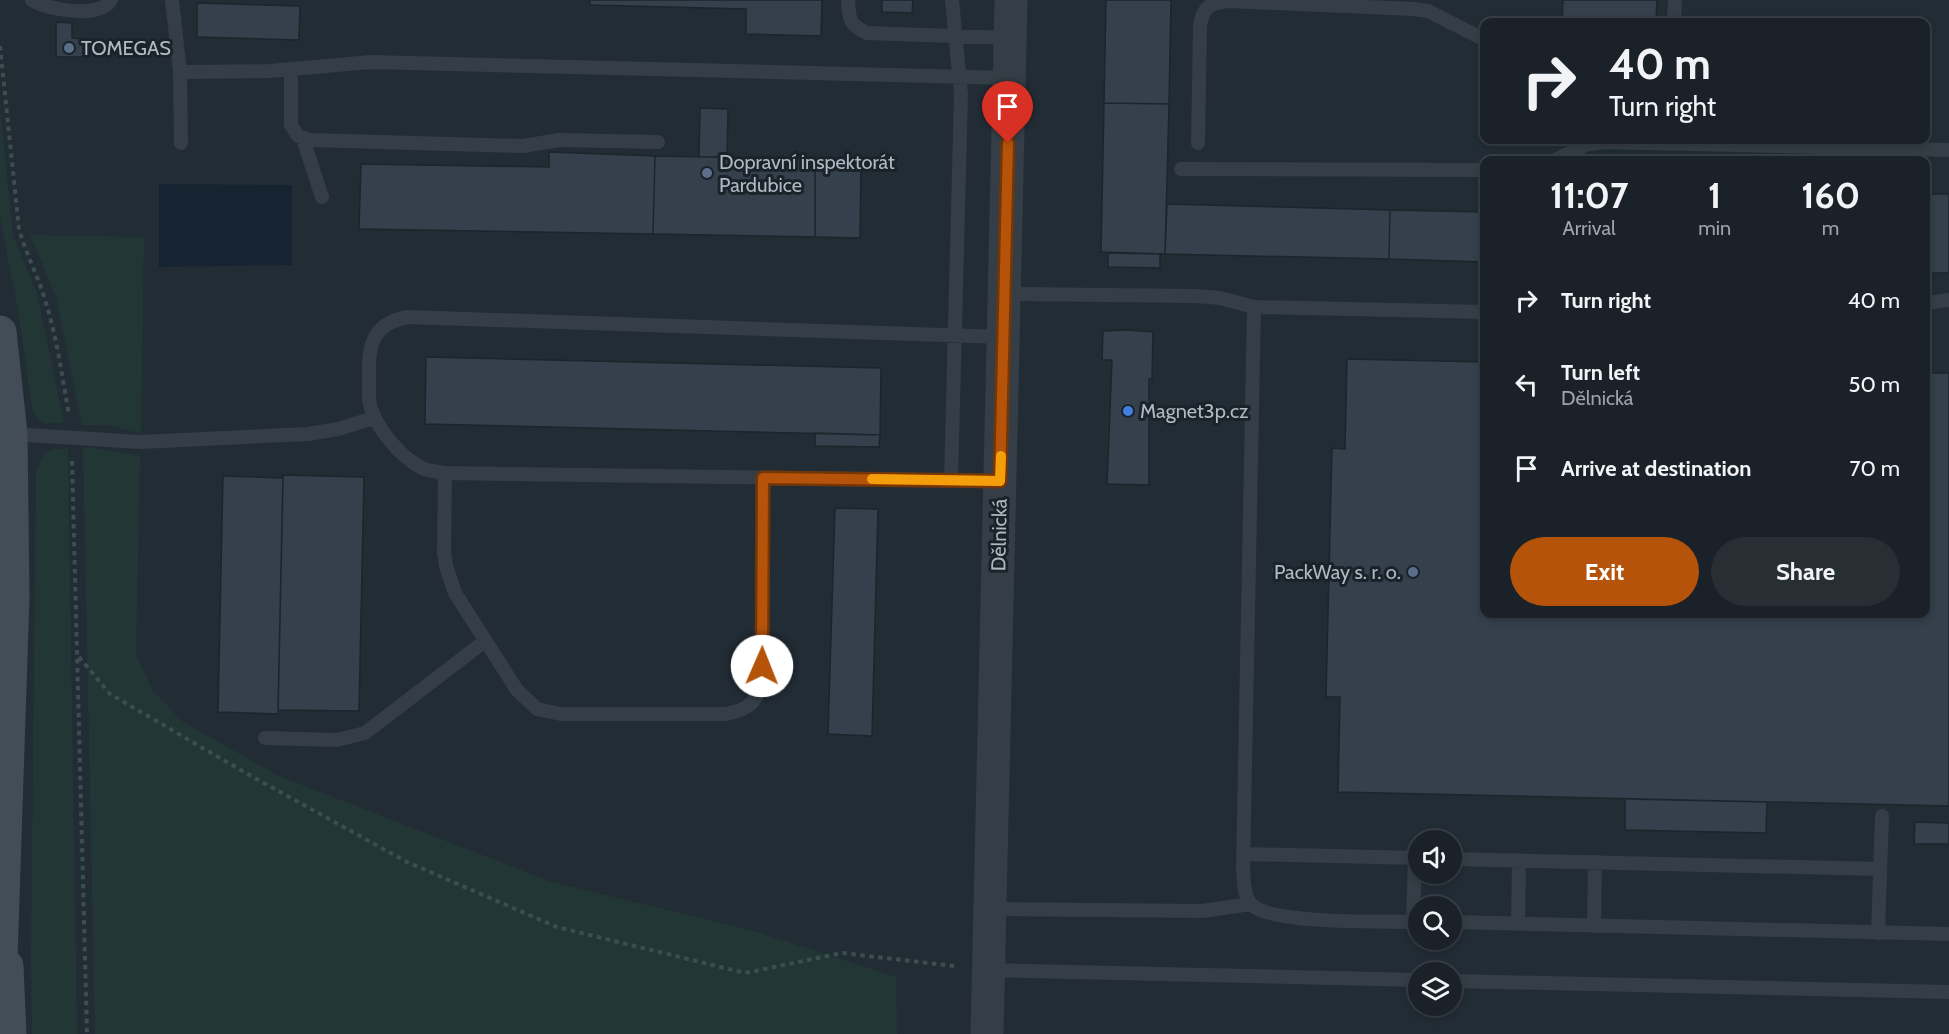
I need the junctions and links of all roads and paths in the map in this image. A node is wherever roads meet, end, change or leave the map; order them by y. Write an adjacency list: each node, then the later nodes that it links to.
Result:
1 (32, 0): 2 (lane)
2 (111, 0)
3 (172, 0): 15 (lane)
4 (848, 0): 10 (lane)
5 (952, 0): 10 (lane)
6 (1011, 0): 12 (street, Dělnická)
7 (1675, 0): 9 (lane)
8 (1262, 1): 11 (lane); 21 (lane)
9 (1674, 18)
10 (954, 37): 12 (lane); 16 (lane)
11 (1480, 37)
12 (1011, 38): 17 (street, Dělnická)
13 (0, 46): 40 (path)
14 (291, 70): 15 (lane); 16 (lane); 18 (lane)
15 (180, 72): 20 (lane)
16 (959, 77): 17 (lane); 35 (lane)
17 (1010, 78): 29 (street, Dělnická)
18 (303, 139): 19 (lane); 28 (lane)
19 (658, 142)
20 (181, 143)
21 (1198, 143)
22 (1588, 144): 25 (lane)
23 (1691, 144): 24 (lane)
24 (1949, 150)
25 (1563, 156)
26 (1181, 169): 27 (lane)
27 (1480, 170)
28 (322, 197)
29 (1005, 294): 32 (lane); 36 (street, Dělnická)
30 (1949, 300): 31 (lane)
31 (1930, 302)
32 (1254, 307): 33 (lane); 45 (lane)
33 (1480, 312)
34 (0, 332): 37 (main road)
35 (955, 335): 36 (lane); 38 (lane); 43 (lane)
36 (1004, 337): 44 (street, Dělnická)
37 (3, 372): 39 (main road)
38 (374, 418): 40 (lane); 41 (lane)
39 (11, 434): 40 (lane); 50 (main road)
40 (72, 438): 48 (path)
41 (445, 473): 42 (lane); 47 (lane)
42 (763, 478): 43 (lane); 47 (lane)
43 (951, 480): 44 (lane)
44 (1000, 481): 59 (street, Dělnická)
45 (1249, 569): 46 (path); 52 (lane)
46 (1329, 571)
47 (485, 641): 49 (lane)
48 (79, 656): 66 (path); 72 (path)
49 (265, 738)
50 (8, 763): 69 (main road); 71 (main road)
51 (1882, 816): 57 (lane)
52 (1244, 854): 53 (lane); 58 (lane)
53 (1408, 858)
54 (1462, 859): 55 (lane)
55 (1519, 860): 56 (lane); 62 (lane)
56 (1595, 862): 57 (lane); 63 (lane)
57 (1880, 869): 64 (lane)
58 (1251, 904): 59 (lane); 60 (lane)
59 (990, 909): 66 (street, Dělnická)
60 (1408, 921)
61 (1462, 922): 62 (lane)
62 (1518, 924): 63 (lane)
63 (1594, 926): 64 (lane)
64 (1878, 933): 65 (lane)
65 (1949, 934)
66 (989, 970): 67 (lane); 73 (street, Dělnická)
67 (1408, 980)
68 (1462, 981): 70 (lane)
69 (0, 988)
70 (1949, 992)
71 (10, 1034)
72 (87, 1034)
73 (987, 1034)

